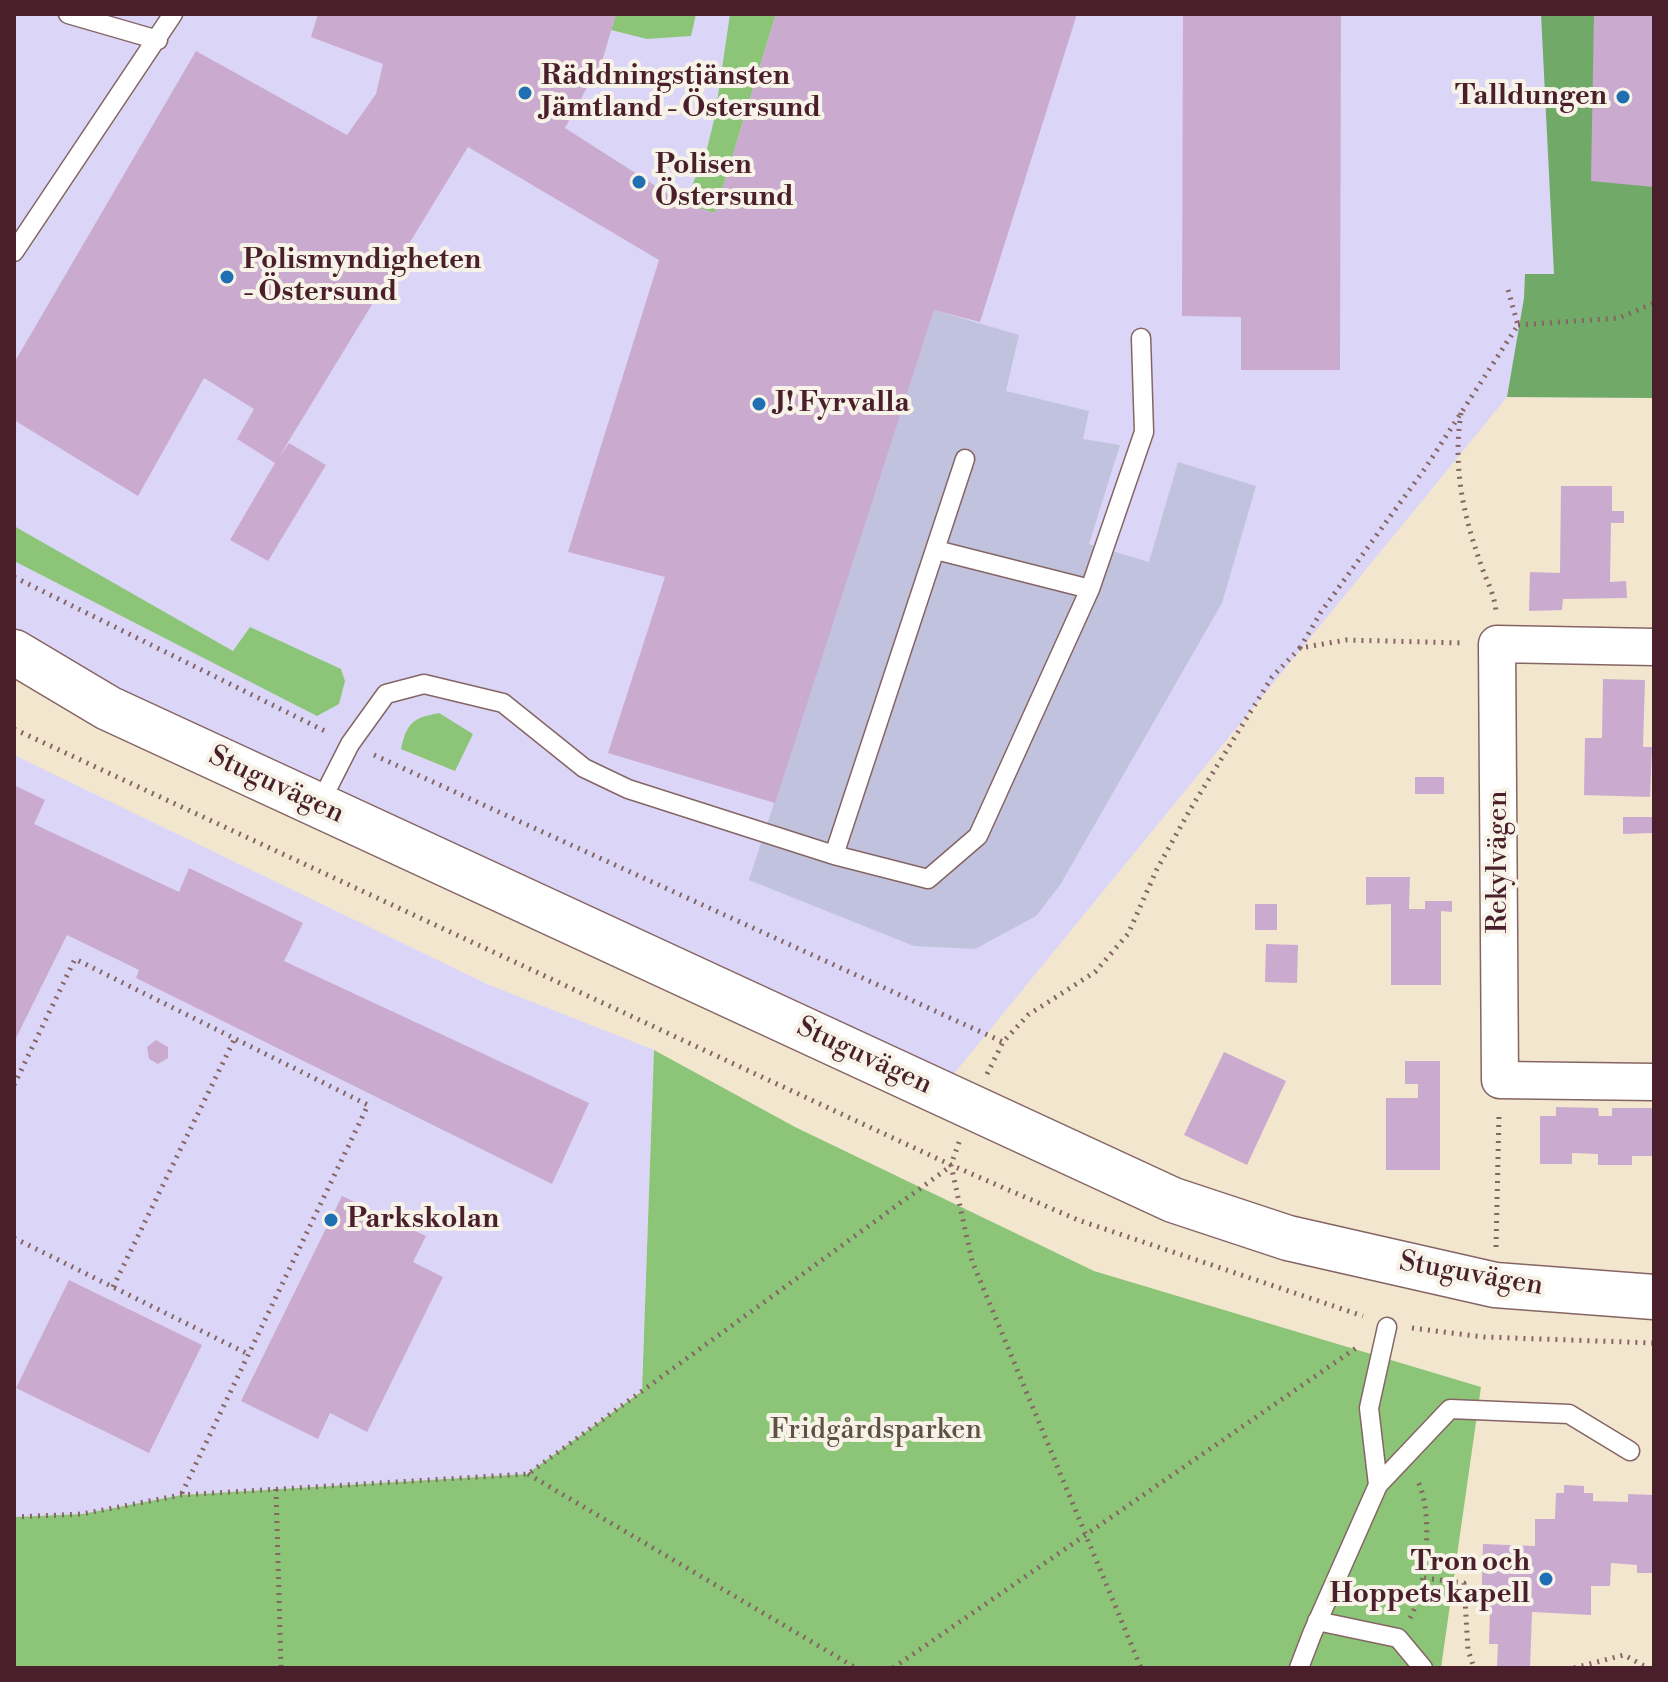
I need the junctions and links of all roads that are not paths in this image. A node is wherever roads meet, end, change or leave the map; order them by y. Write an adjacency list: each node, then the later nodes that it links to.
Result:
1 (68, 14): 3 (lane)
2 (173, 14): 3 (lane)
3 (158, 40): 4 (lane)
4 (14, 252)
5 (1141, 338): 8 (lane)
6 (965, 459): 7 (lane)
7 (936, 550): 8 (lane); 14 (lane)
8 (1090, 589): 14 (lane)
9 (1654, 647): 15 (street, Rekylvägen)
10 (14, 652): 12 (main road, Stuguvägen)
11 (14, 680): 12 (main road, Stuguvägen)
12 (108, 708): 13 (main road, Stuguvägen)
13 (319, 805): 14 (lane); 16 (main road, Stuguvägen)
14 (834, 855)
15 (1654, 1082)
16 (1654, 1297)
17 (1388, 1326): 19 (lane)
18 (1630, 1451): 19 (lane)
19 (1378, 1485): 20 (lane)
20 (1317, 1621): 21 (lane); 22 (lane)
21 (1299, 1668)
22 (1423, 1668)

